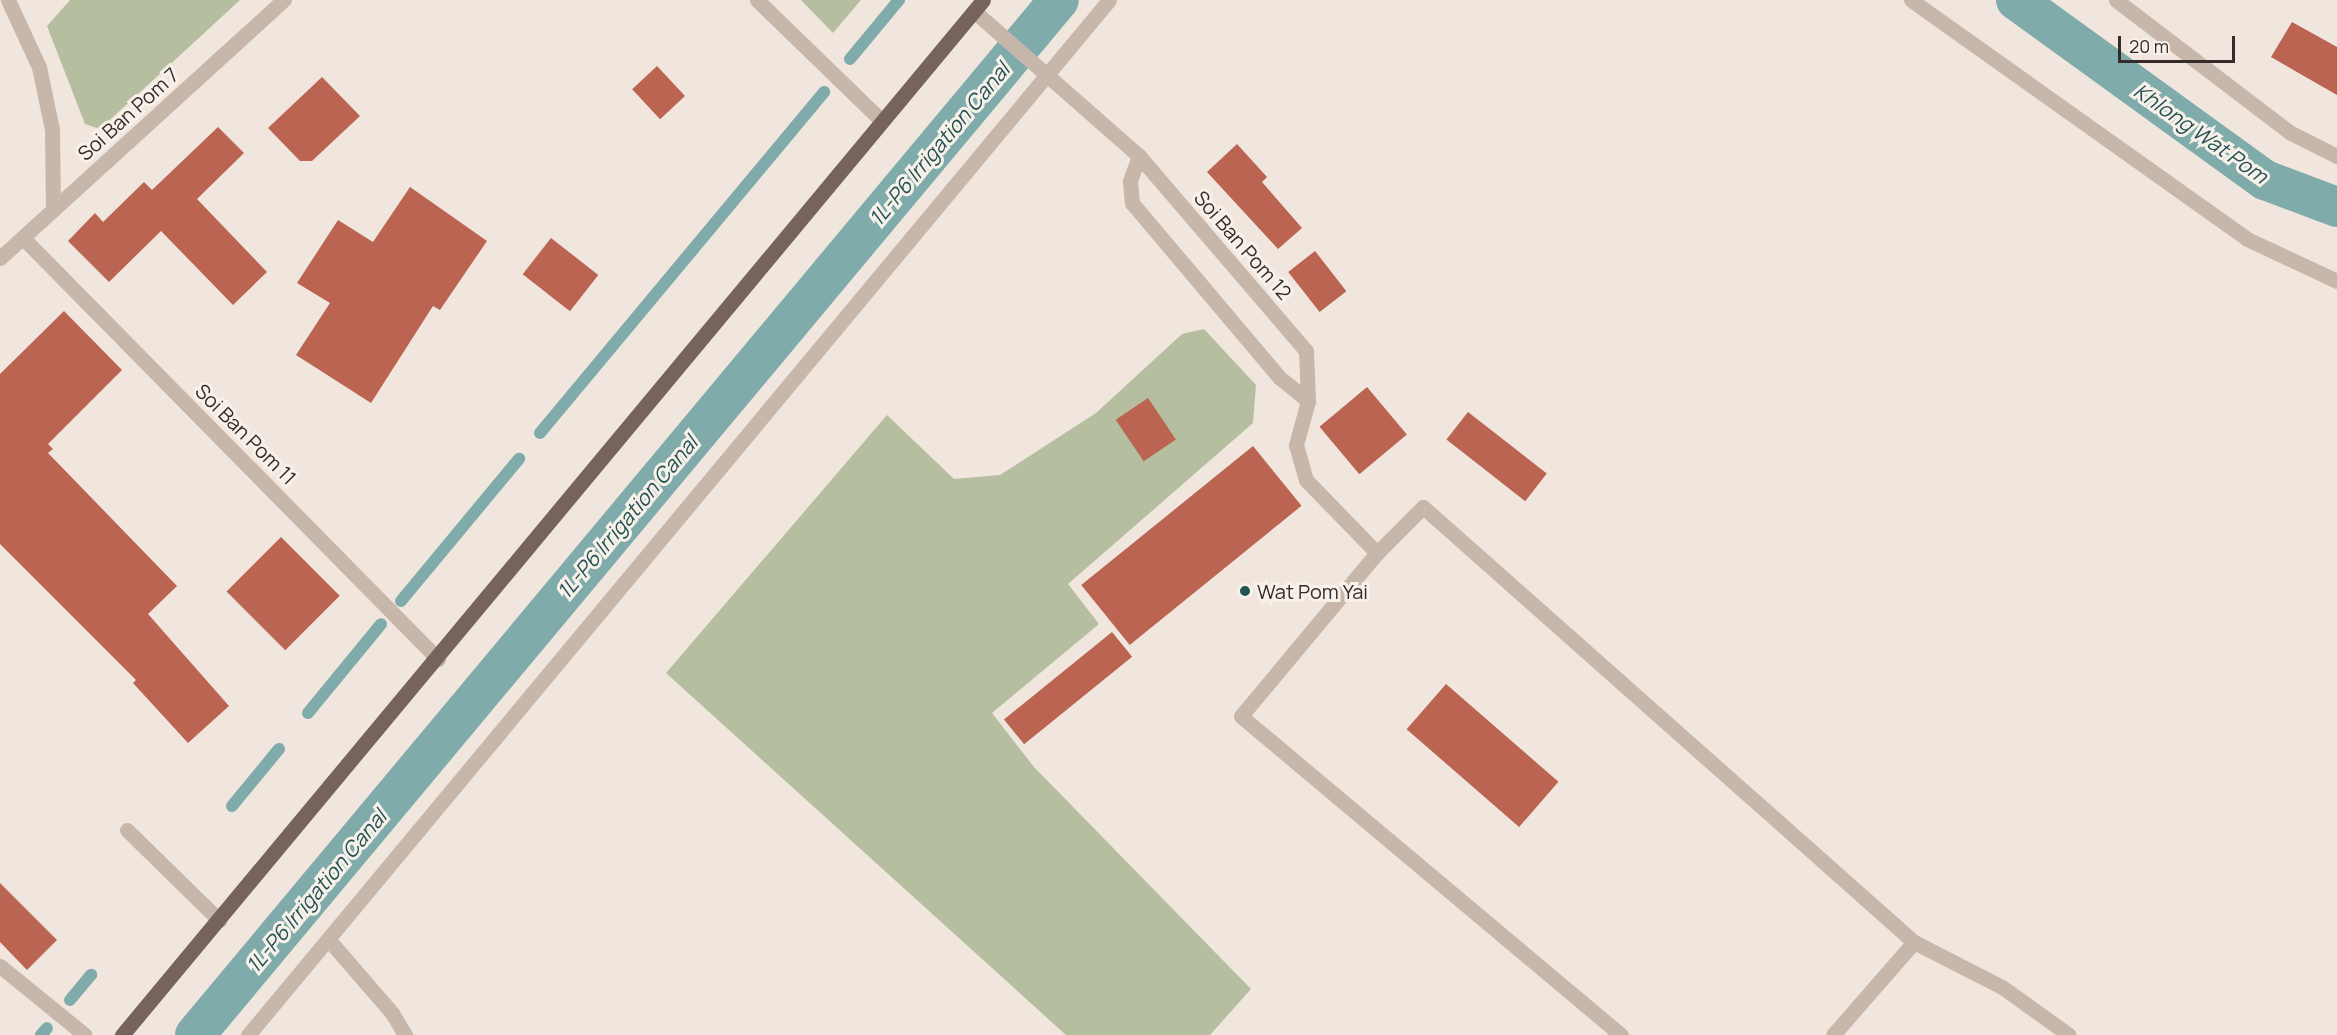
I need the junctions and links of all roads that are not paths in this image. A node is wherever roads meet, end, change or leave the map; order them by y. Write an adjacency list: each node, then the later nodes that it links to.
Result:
1 (8, 0): 12 (street)
2 (284, 0): 12 (street, Soi Ban Pom 7)
3 (757, 0): 9 (street)
4 (1109, 0): 8 (street)
5 (1911, 0): 15 (street)
6 (2116, 0): 11 (street)
7 (979, 5): 8 (street, Soi Ban Pom 12); 9 (main road)
8 (1044, 76): 10 (street, Soi Ban Pom 12); 21 (street)
9 (881, 120): 18 (main road)
10 (1139, 156): 16 (street, Soi Ban Pom 12); 16 (street)
11 (2337, 156)
12 (53, 210): 13 (street, Soi Ban Pom 7)
13 (24, 239): 14 (street, Soi Ban Pom 7); 18 (street, Soi Ban Pom 11)
14 (0, 258)
15 (2337, 281)
16 (1308, 401): 17 (street, Soi Ban Pom 12)
17 (1377, 553): 22 (street); 28 (street)
18 (438, 659): 20 (main road)
19 (127, 830): 20 (street)
20 (219, 920): 25 (main road)
21 (328, 939): 26 (street); 27 (street)
22 (1914, 942): 29 (street); 30 (street)
23 (0, 966): 24 (street)
24 (85, 1035)
25 (122, 1035)
26 (248, 1035)
27 (405, 1035)
28 (1621, 1035)
29 (1833, 1035)
30 (2068, 1035)

